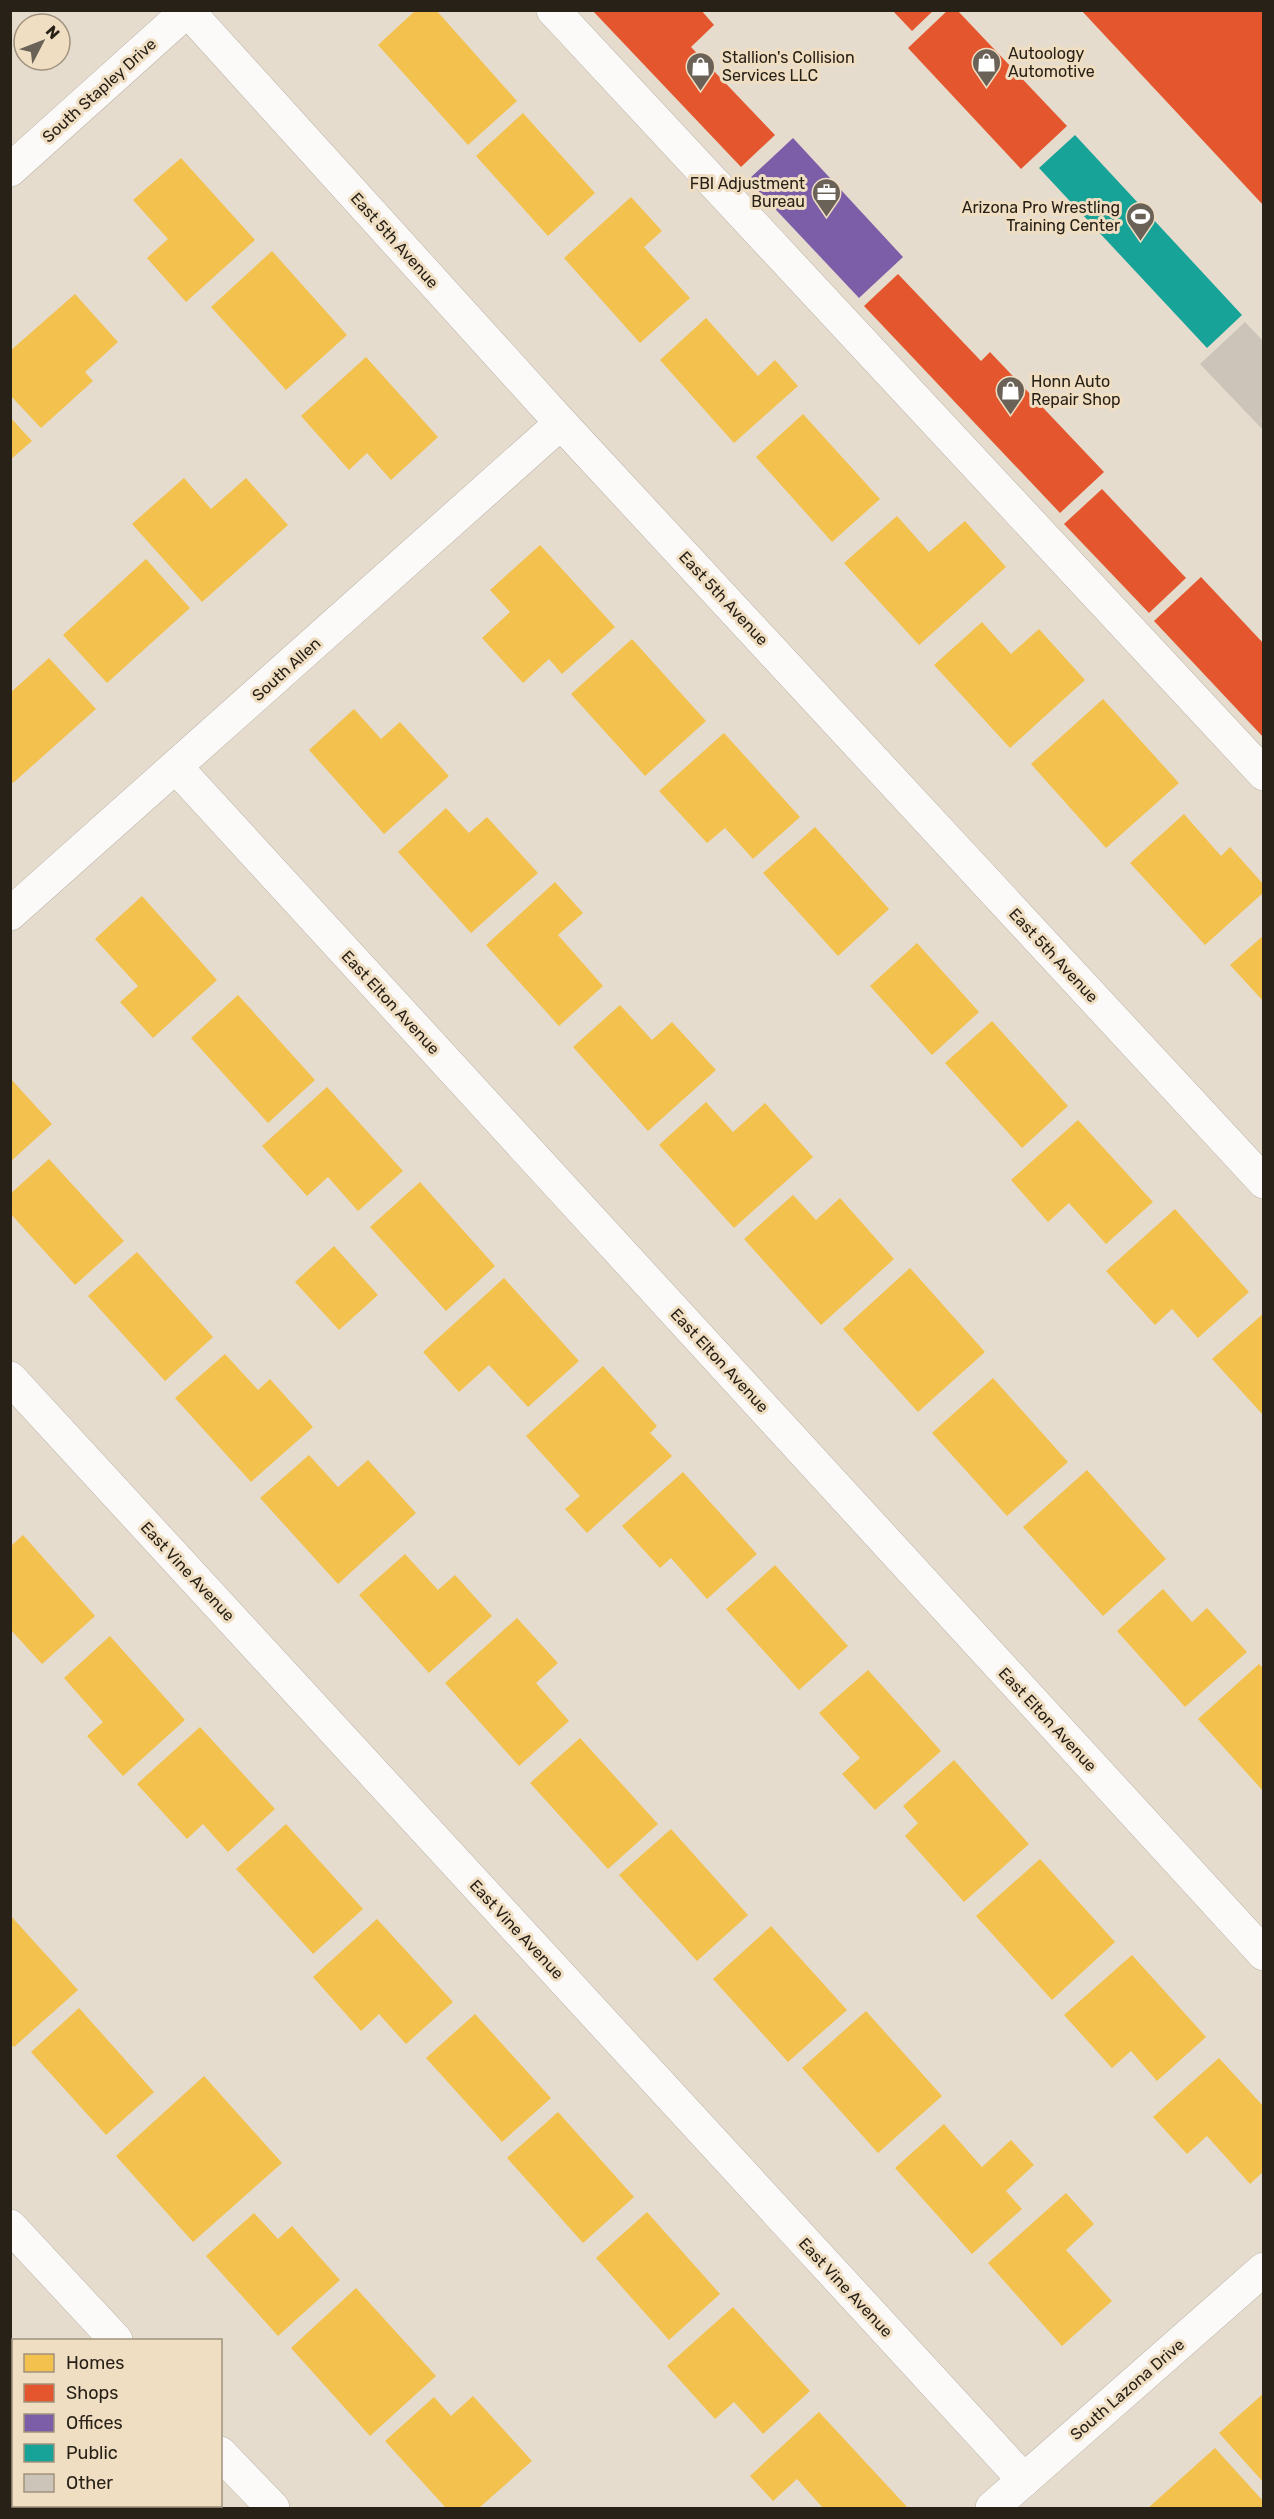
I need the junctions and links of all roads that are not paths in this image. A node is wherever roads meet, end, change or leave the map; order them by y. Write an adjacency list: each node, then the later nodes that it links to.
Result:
1 (553, 10): 6 (street)
2 (188, 11): 3 (street, South Stapley Drive); 4 (street, East 5th Avenue)
3 (10, 170)
4 (561, 423): 5 (street, South Allen); 8 (street, East 5th Avenue)
5 (176, 767): 7 (street, South Allen); 10 (street, East Elton Avenue)
6 (1263, 774)
7 (10, 914)
8 (1263, 1182)
9 (10, 1378): 15 (street, East Vine Avenue)
10 (1263, 1954)
11 (10, 2226): 13 (street)
12 (1263, 2269): 15 (street, South Lazona Drive)
13 (115, 2339)
14 (222, 2455): 16 (street)
15 (1024, 2480): 17 (street, South Lazona Drive)
16 (273, 2508)
17 (992, 2508)

